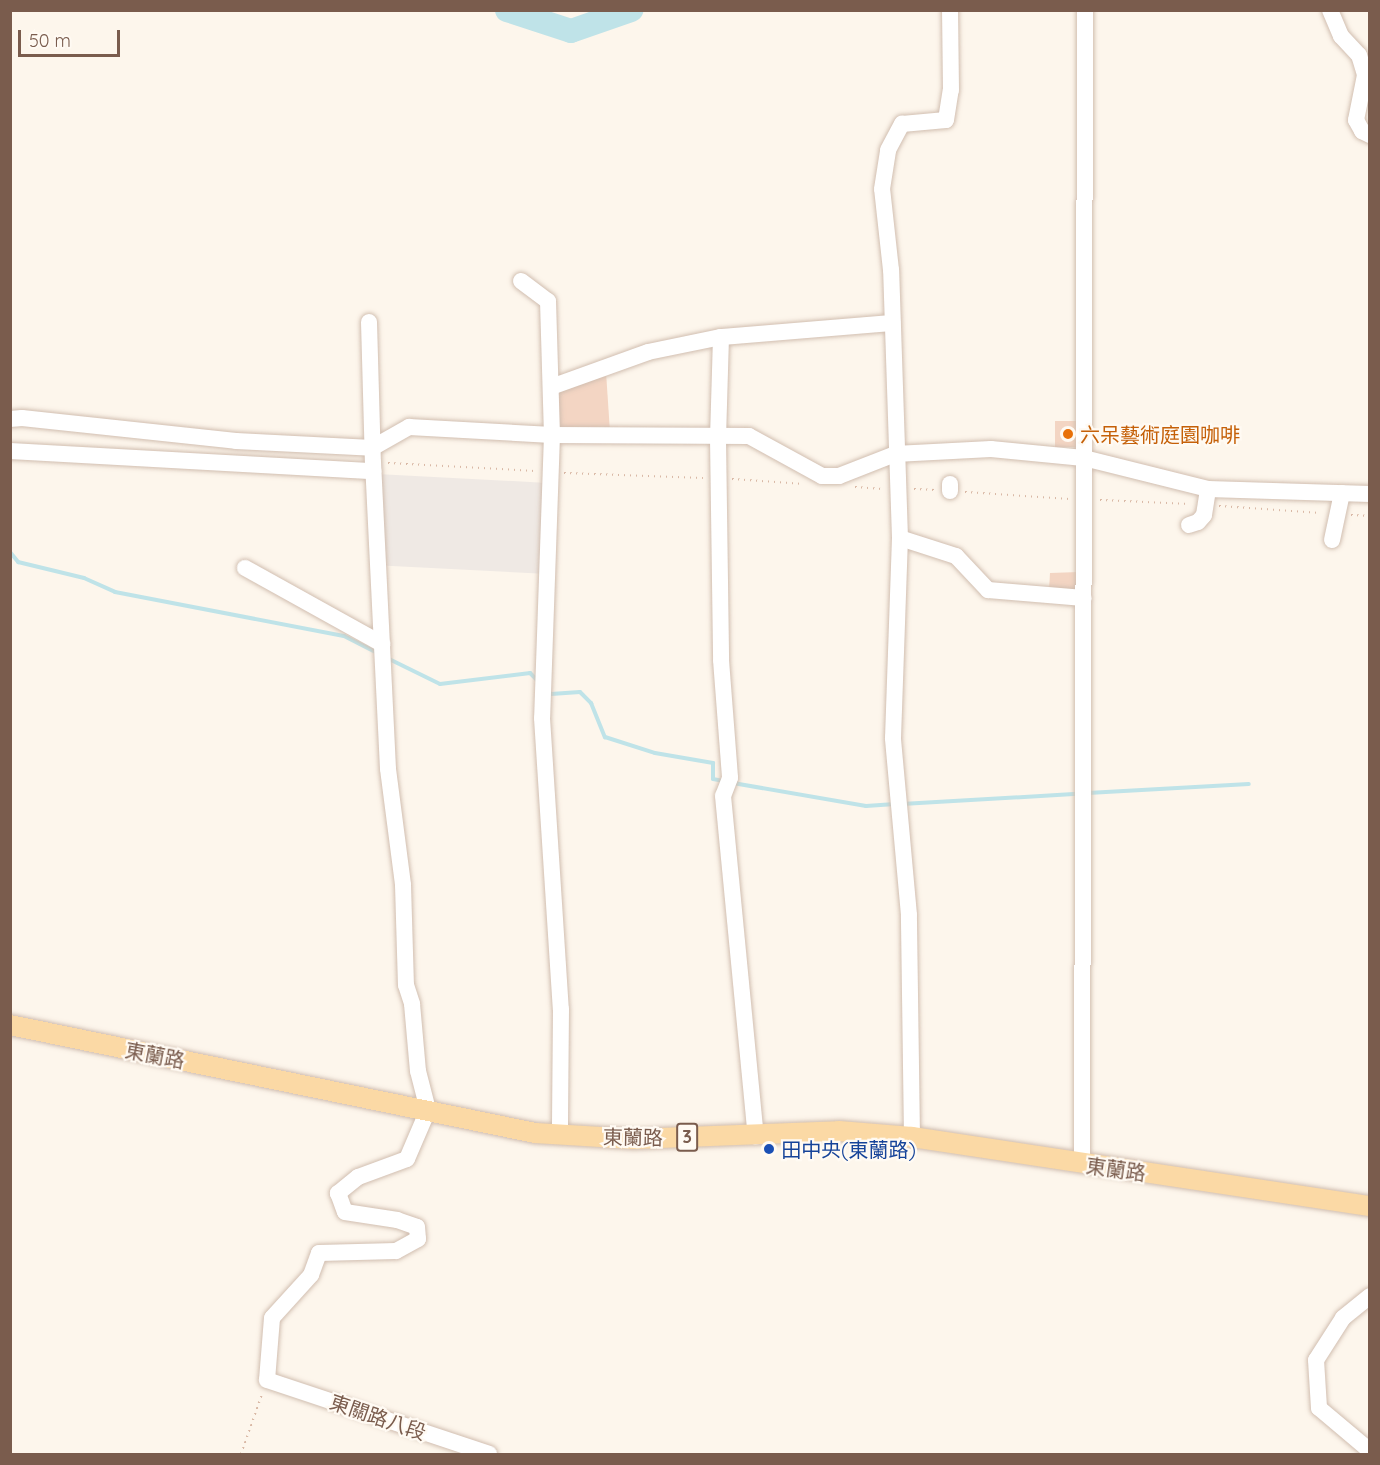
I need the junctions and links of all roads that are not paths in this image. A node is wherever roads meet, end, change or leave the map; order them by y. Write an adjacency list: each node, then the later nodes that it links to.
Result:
1 (950, 10): 7 (street)
2 (1085, 10): 15 (street)
3 (1330, 10): 4 (street)
4 (1370, 135)
5 (521, 280): 9 (street)
6 (369, 321): 16 (street)
7 (892, 323): 8 (street); 14 (street)
8 (721, 337): 9 (street); 12 (street)
9 (551, 387): 11 (street)
10 (10, 419): 16 (street)
11 (552, 435): 12 (street); 16 (street); 28 (street)
12 (718, 438): 14 (street); 29 (street)
13 (10, 451): 16 (street)
14 (895, 454): 15 (street); 21 (street)
15 (1084, 458): 19 (street); 24 (street)
16 (373, 461): 25 (street)
17 (1342, 493): 18 (street); 19 (street); 22 (street)
18 (1370, 494)
19 (1207, 497): 20 (street)
20 (1190, 525)
21 (900, 538): 24 (street); 30 (street)
22 (1332, 540)
23 (246, 568): 25 (street)
24 (1084, 598): 31 (street)
25 (382, 644): 27 (street)
26 (10, 1025): 27 (main road, 東蘭路 / 3)
27 (428, 1110): 28 (main road, 東蘭路 / 3); 35 (street, 東關路八段)
28 (560, 1135): 29 (main road, 東蘭路 / 3)
29 (756, 1136): 30 (main road, 東蘭路 / 3)
30 (912, 1137): 31 (main road, 東蘭路 / 3)
31 (1082, 1164): 32 (main road, 東蘭路 / 3)
32 (1370, 1206)
33 (1370, 1296): 34 (street)
34 (1370, 1451)
35 (489, 1455)

